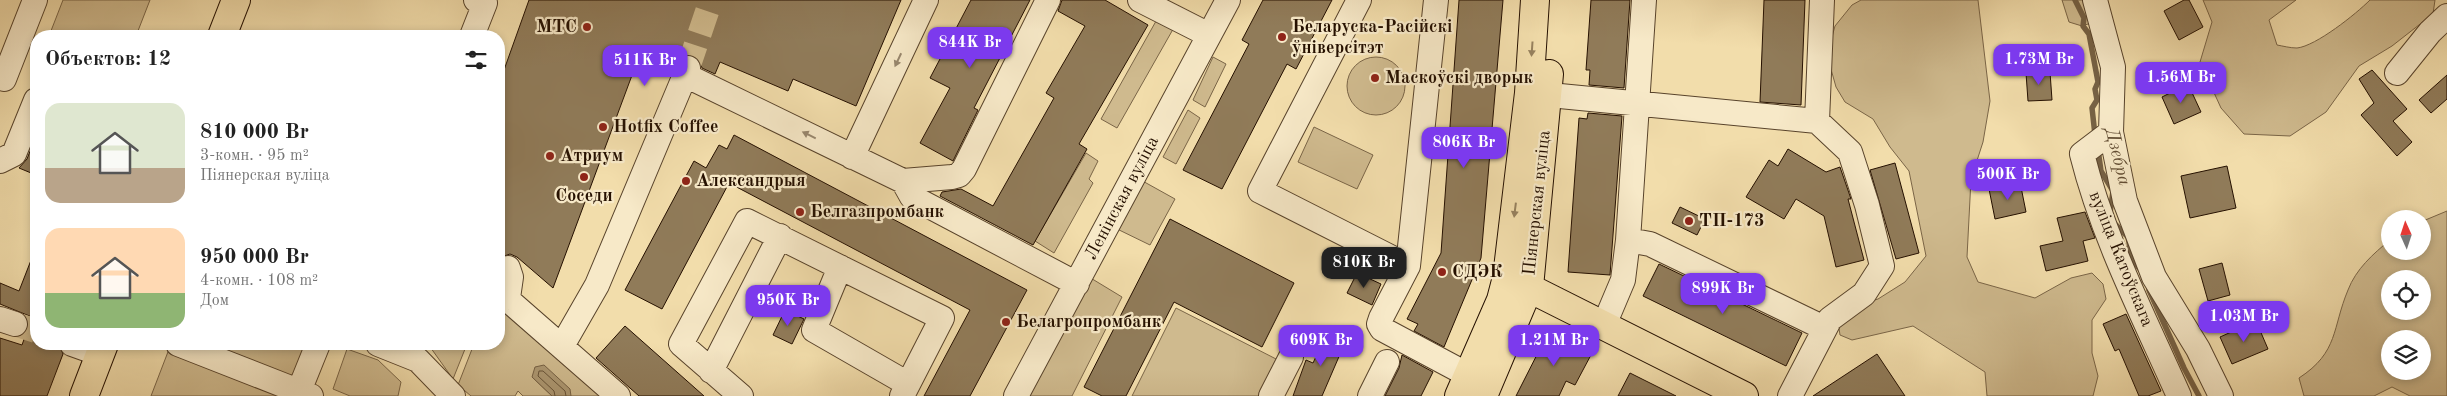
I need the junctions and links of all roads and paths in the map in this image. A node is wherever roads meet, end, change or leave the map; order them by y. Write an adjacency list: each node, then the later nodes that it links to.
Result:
1 (35, 0): 20 (street)
2 (236, 0): 16 (main road)
3 (926, 0): 27 (street, one-way to 27)
4 (1048, 0): 29 (street)
5 (1140, 0): 18 (street)
6 (1228, 0): 18 (street, Ленінская вуліца)
7 (1359, 0): 32 (street)
8 (1436, 0): 32 (street)
9 (1535, 0): 22 (main road, Піянерская вуліца, one-way to 22)
10 (1553, 0): 22 (main road, Піянерская вуліца)
11 (1644, 0): 23 (street)
12 (1822, 0): 25 (street)
13 (2095, 0): 26 (street, вуліца Катоўскага)
14 (484, 1): 17 (street)
15 (2447, 16): 19 (street)
16 (224, 30)
17 (474, 30)
18 (1209, 36): 36 (street, Ленінская вуліца)
19 (2397, 73)
20 (2, 78): 21 (street)
21 (30, 90)
22 (1539, 94): 23 (street); 35 (main road, Піянерская вуліца)
23 (1637, 104): 25 (street); 31 (street)
24 (30, 115): 28 (street)
25 (1817, 121): 40 (street)
26 (2111, 132): 61 (street, вуліца Катоўскага); 62 (street, вуліца Катоўскага)
27 (852, 157): 29 (street); 41 (street, one-way to 41)
28 (0, 161)
29 (903, 181): 36 (street)
30 (780, 236): 33 (street); 48 (street); 48 (street)
31 (1628, 240): 39 (street); 40 (street)
32 (1408, 266): 49 (street)
33 (840, 267): 50 (street); 50 (street)
34 (508, 268): 37 (street)
35 (1518, 282): 39 (main road); 49 (main road, Піянерская вуліца)
36 (1077, 284): 56 (street, Ленінская вуліца)
37 (505, 290)
38 (505, 297): 41 (street)
39 (1604, 326): 59 (main road)
40 (1824, 328): 60 (street)
41 (562, 346): 54 (street)
42 (102, 350): 52 (main road)
43 (193, 350): 51 (street)
44 (316, 350): 51 (street)
45 (393, 350): 53 (street)
46 (1291, 357): 57 (street)
47 (1387, 362): 58 (street)
48 (711, 371): 55 (street)
49 (1475, 388)
50 (905, 390)
51 (302, 394)
52 (84, 396)
53 (454, 396)
54 (618, 396)
55 (741, 396)
56 (1016, 396)
57 (1271, 396)
58 (1370, 396)
59 (1744, 396)
60 (1790, 396)
61 (2180, 396)
62 (2221, 396)

